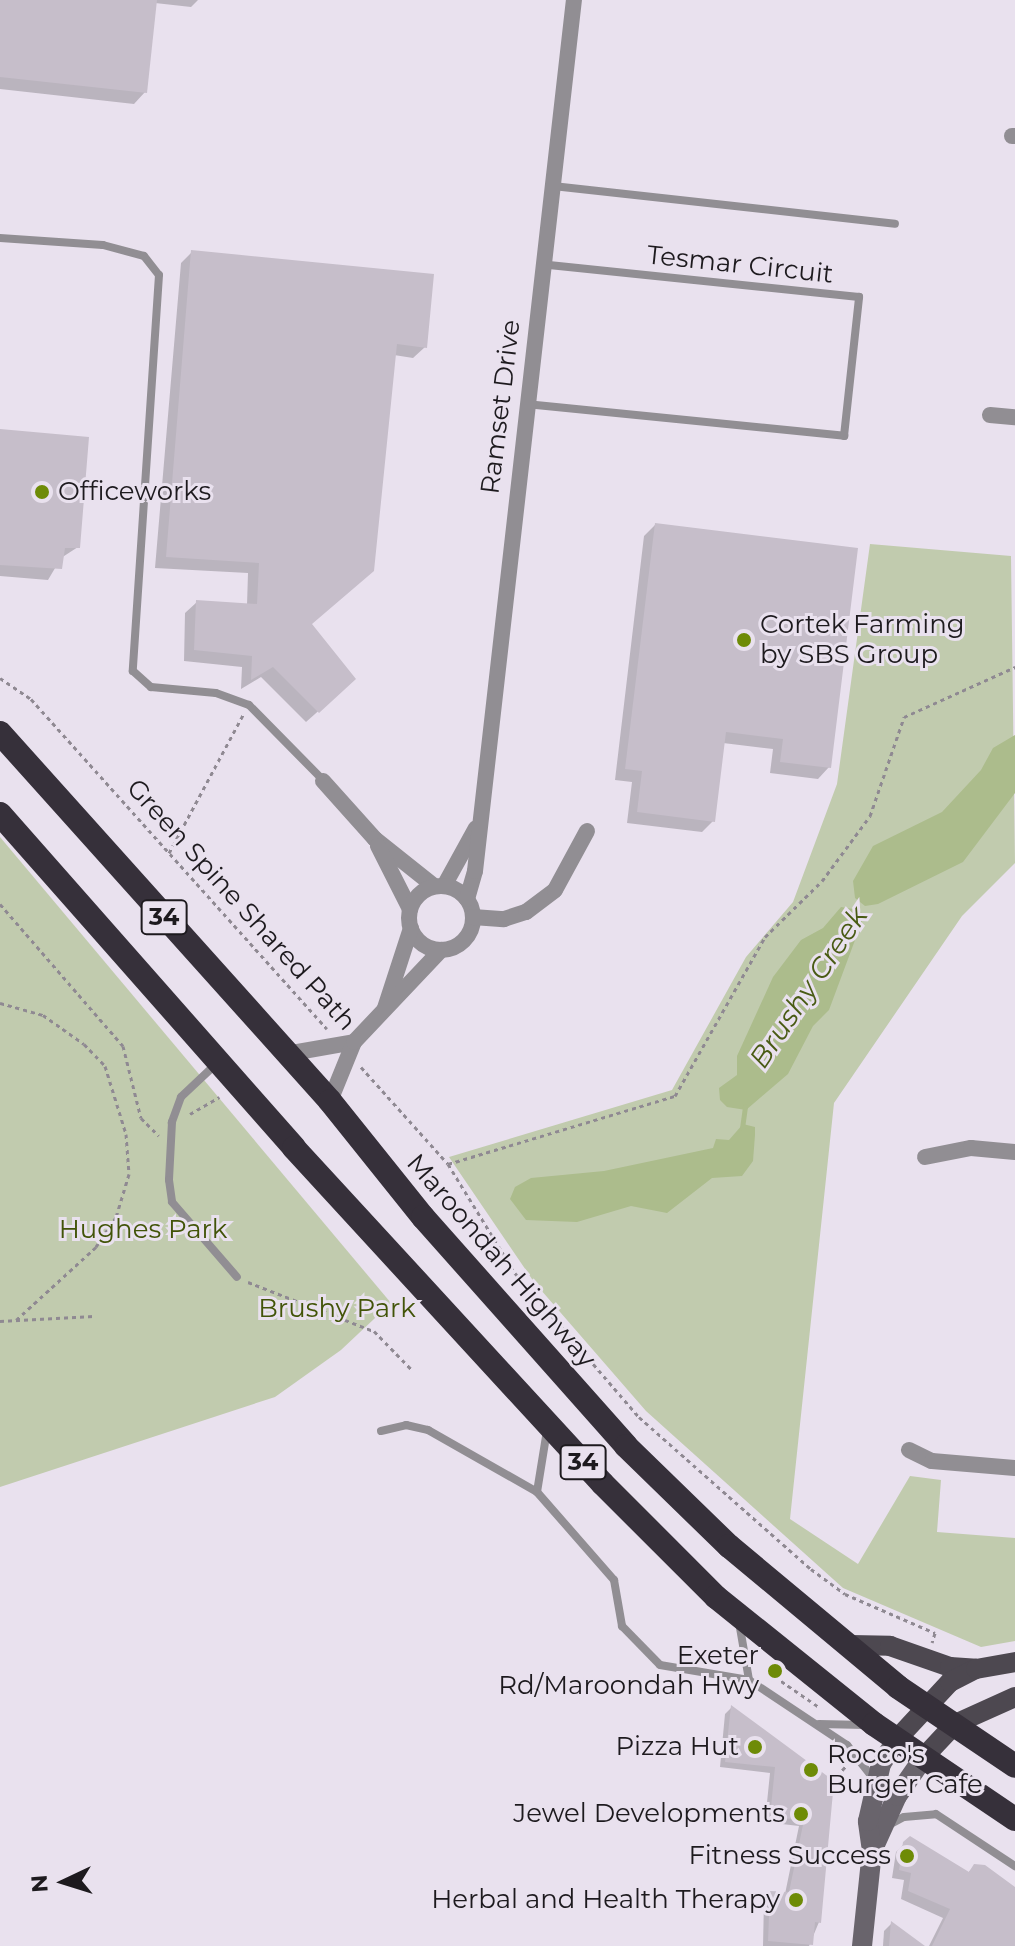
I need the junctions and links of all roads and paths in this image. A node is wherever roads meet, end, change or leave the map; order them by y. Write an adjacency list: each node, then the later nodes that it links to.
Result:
1 (574, 0): 2 (street, Ramset Drive)
2 (552, 186): 3 (lane); 5 (street, Ramset Drive)
3 (895, 224)
4 (0, 238): 11 (lane)
5 (542, 264): 6 (street, Ramset Drive); 6 (lane, Tesmar Circuit)
6 (525, 404): 15 (street, Ramset Drive)
7 (990, 415): 8 (street)
8 (1015, 417)
9 (1015, 667): 37 (path)
10 (0, 678): 18 (path, Green Spine Shared Path)
11 (249, 705): 13 (lane); 18 (path)
12 (0, 733): 29 (highway, Maroondah Highway / 34)
13 (323, 781): 17 (street)
14 (0, 814): 30 (highway, 34)
15 (481, 820): 19 (street, Ramset Drive); 20 (street, Ramset Drive)
16 (587, 831): 23 (street)
17 (375, 839): 19 (street); 22 (street)
18 (169, 853): 28 (path, Green Spine Shared Path)
19 (439, 886): 20 (street); 22 (street)
20 (467, 899): 23 (street)
21 (0, 904): 34 (path)
22 (410, 909): 24 (street)
23 (473, 917): 25 (street)
24 (411, 928): 25 (street); 27 (street)
25 (441, 950): 27 (street)
26 (0, 1003): 40 (path)
27 (383, 1013): 28 (street)
28 (348, 1047): 29 (street); 32 (street); 37 (path, Green Spine Shared Path)
29 (286, 1054): 32 (highway, Maroondah Highway / 34)
30 (218, 1062): 34 (lane); 43 (highway, 34)
31 (225, 1099): 33 (path)
32 (330, 1101): 49 (highway, Maroondah Highway / 34)
33 (183, 1124)
34 (171, 1145): 38 (lane)
35 (1015, 1152): 36 (street)
36 (925, 1157)
37 (448, 1164): 50 (path, Green Spine Shared Path)
38 (237, 1277): 42 (path)
39 (94, 1316): 40 (path)
40 (16, 1320): 41 (path)
41 (0, 1321)
42 (412, 1370)
43 (547, 1424): 47 (lane); 48 (highway, 34)
44 (381, 1431): 47 (lane)
45 (909, 1450): 46 (street)
46 (1015, 1468)
47 (537, 1492): 53 (lane)
48 (739, 1617): 53 (lane); 57 (highway, 34)
49 (851, 1645): 50 (main road); 55 (highway, Maroondah Highway / 34)
50 (927, 1659): 52 (main road)
51 (1015, 1662): 52 (main road)
52 (976, 1669): 55 (main road)
53 (749, 1680): 56 (lane)
54 (1015, 1697): 58 (main road)
55 (925, 1704): 58 (highway, Maroondah Highway / 34); 59 (main road)
56 (817, 1724): 57 (lane); 64 (lane)
57 (874, 1724): 59 (highway, 34)
58 (955, 1724): 60 (main road); 62 (highway, Maroondah Highway / 34)
59 (897, 1739): 60 (highway, 34); 64 (main road)
60 (924, 1757): 65 (highway, 34); 66 (main road)
61 (849, 1763): 63 (path)
62 (1015, 1766)
63 (837, 1776)
64 (876, 1782): 67 (main road)
65 (1015, 1819)
66 (882, 1829): 67 (main road); 68 (lane)
67 (872, 1851): 69 (main road)
68 (1015, 1866)
69 (862, 1946)

